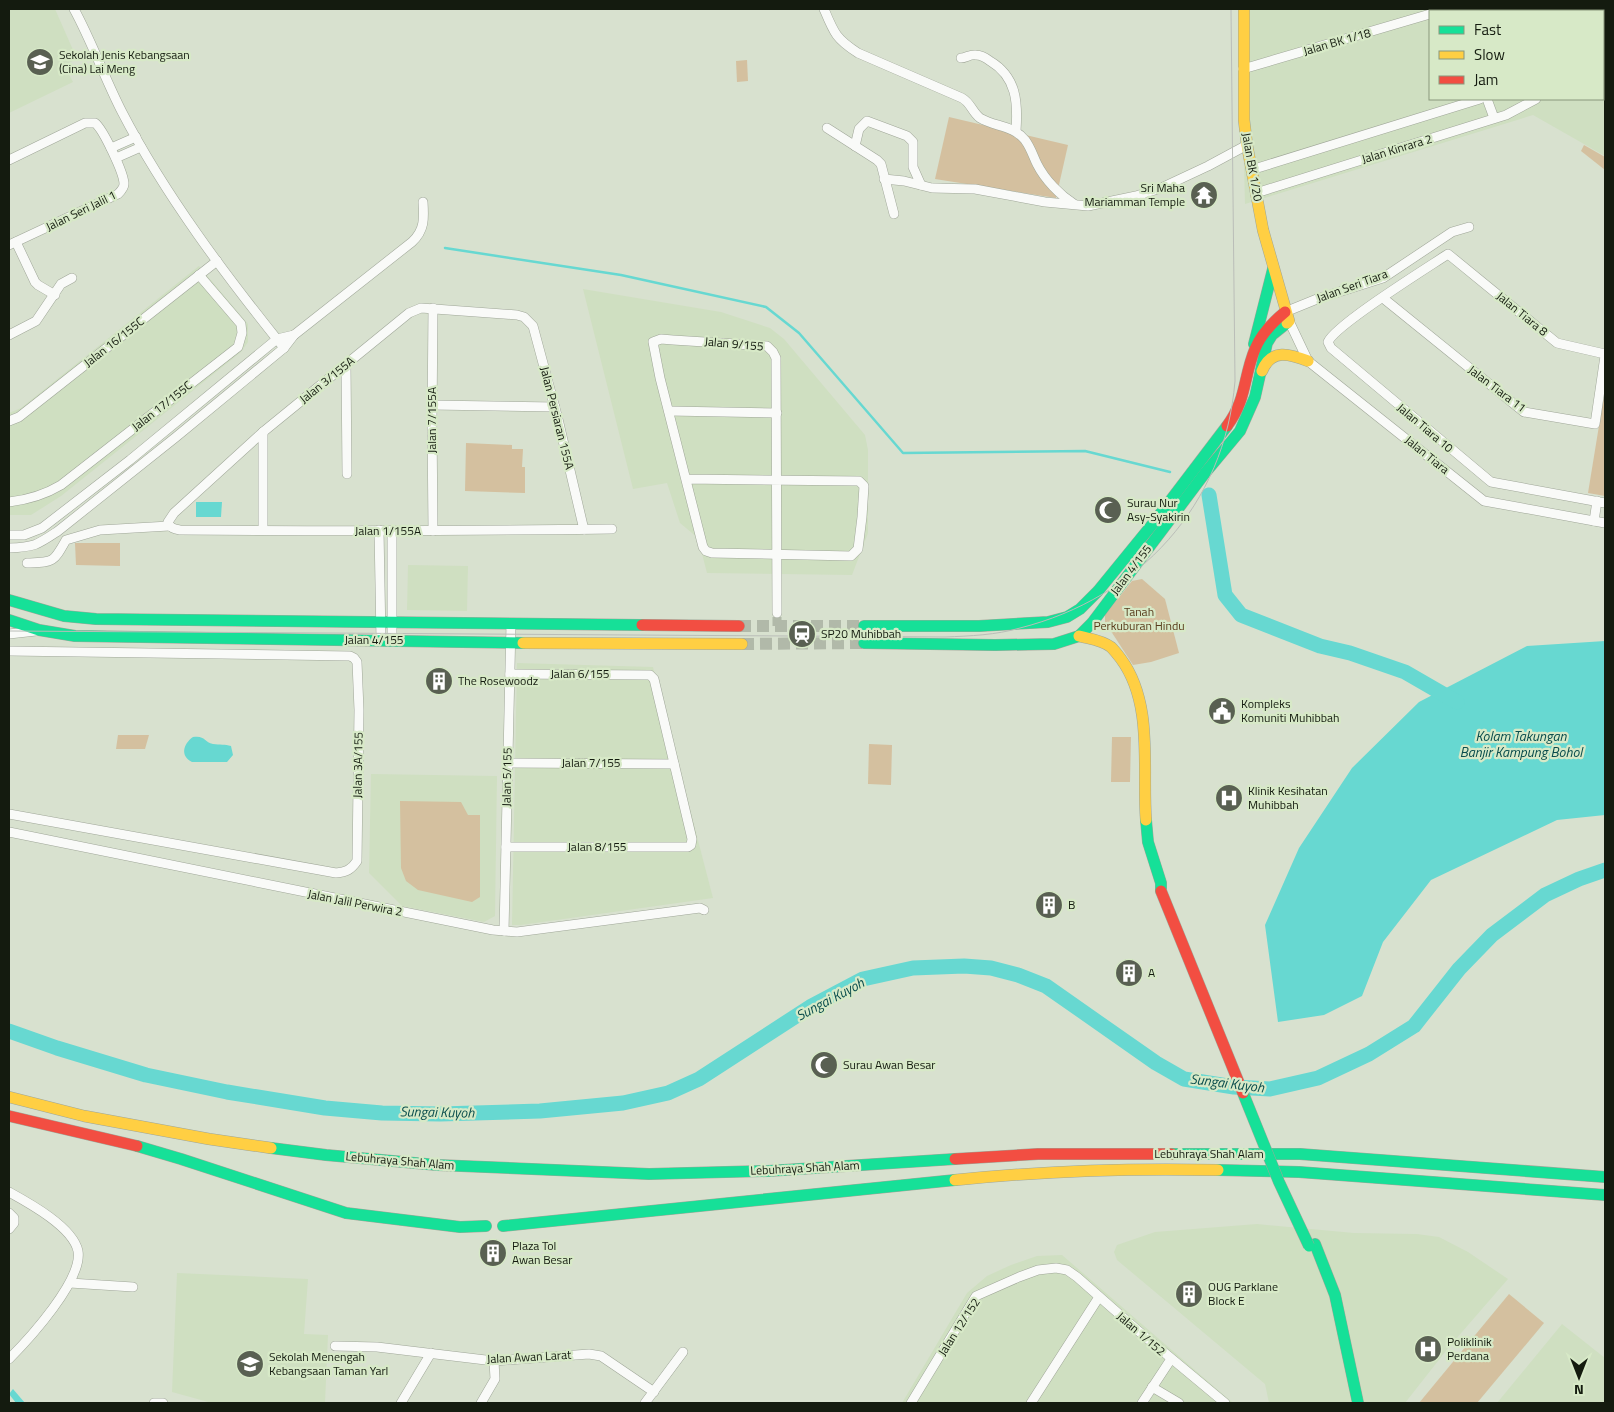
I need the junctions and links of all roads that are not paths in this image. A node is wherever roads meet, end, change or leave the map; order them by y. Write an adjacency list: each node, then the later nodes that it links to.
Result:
1 (74, 9): 13 (street)
2 (824, 9): 12 (street)
3 (1244, 9): 6 (main road, Jalan BK 1/20)
4 (1429, 14): 6 (street, Jalan BK 1/18)
5 (961, 58): 12 (street)
6 (1243, 69): 14 (main road, Jalan BK 1/20)
7 (1477, 100): 20 (street)
8 (1488, 100): 10 (street)
9 (1534, 100): 10 (street, Jalan Kinrara 2)
10 (1494, 118): 23 (street, Jalan Kinrara 2)
11 (827, 128): 15 (street)
12 (1016, 131): 25 (street)
13 (136, 137): 16 (street); 17 (street)
14 (1247, 145): 20 (main road, Jalan BK 1/20); 25 (street)
15 (855, 146): 21 (street); 22 (street)
16 (141, 147): 18 (street); 29 (street)
17 (111, 148): 18 (street, Jalan Seri Jalil 1); 19 (street, Jalan Seri Jalil 1)
18 (116, 158): 28 (street, Jalan Seri Jalil 1)
19 (9, 160)
20 (1252, 170): 23 (main road, Jalan BK 1/20)
21 (884, 179): 22 (street); 26 (street)
22 (921, 185): 25 (street)
23 (1256, 193): 30 (main road, Jalan BK 1/20)
24 (423, 202): 39 (street)
25 (1076, 206)
26 (894, 214)
27 (1469, 227): 37 (street, Jalan Seri Tiara)
28 (12, 243): 33 (street)
29 (217, 261): 31 (street, Jalan 16/155C); 40 (street)
30 (1274, 264): 37 (main road, Jalan BK 1/20); 42 (main road)
31 (199, 275): 51 (street, Jalan 16/155C); 56 (street, Jalan 17/155C)
32 (72, 278): 33 (street)
33 (55, 294): 38 (street)
34 (1383, 298): 43 (street, Jalan Tiara 8); 43 (street, Jalan Tiara 11); 57 (street, Jalan Tiara 10)
35 (433, 308): 36 (street, Jalan 3/155A); 45 (street, Jalan 3/155A); 47 (street, Jalan 7/155A)
36 (517, 316): 48 (street, Jalan Persiaran 155A)
37 (1287, 316): 42 (main road, Jalan 4/155); 44 (street, Jalan Tiara); 46 (main road, Jalan 4/155)
38 (9, 335)
39 (294, 335): 40 (street); 41 (street)
40 (277, 339): 41 (street); 67 (street)
41 (284, 348): 68 (street)
42 (1253, 354): 77 (main road, Jalan 4/155)
43 (1605, 355)
44 (1308, 361): 46 (main road); 58 (street, Jalan Tiara)
45 (346, 365): 52 (street, Jalan 3/155A); 53 (street)
46 (1260, 373): 80 (main road, Jalan 4/155)
47 (432, 405): 48 (street); 66 (street, Jalan 7/155A)
48 (555, 407): 64 (street, Jalan Persiaran 155A)
49 (669, 411): 50 (street); 50 (street, Jalan 9/155); 54 (street, Jalan 9/155)
50 (776, 413): 55 (street, Jalan 9/155)
51 (9, 421)
52 (263, 432): 60 (street, Jalan 3/155A); 62 (street)
53 (347, 474)
54 (686, 479): 55 (street); 69 (street, Jalan 9/155)
55 (777, 480): 69 (street, Jalan 9/155); 69 (street)
56 (9, 502)
57 (1601, 502): 58 (street)
58 (1594, 521): 59 (street, Jalan Tiara)
59 (1605, 523)
60 (169, 524): 62 (street, Jalan 1/155A); 70 (street, Jalan 1/155A)
61 (612, 529): 64 (street, Jalan 1/155A)
62 (263, 530): 63 (street, Jalan 1/155A)
63 (380, 530): 65 (street, Jalan 1/155A); 74 (street)
64 (584, 530): 66 (street, Jalan 1/155A)
65 (392, 531): 66 (street, Jalan 1/155A); 74 (street)
66 (433, 531)
67 (9, 534)
68 (9, 548)
69 (777, 554): 72 (street, Jalan 9/155)
70 (27, 563)
71 (9, 600): 74 (main road, Jalan 4/155)
72 (778, 612)
73 (9, 620): 78 (main road, Jalan 4/155)
74 (386, 622): 75 (main road, Jalan 4/155); 81 (street)
75 (511, 624): 76 (main road, Jalan 4/155); 82 (street, Jalan 5/155)
76 (739, 626)
77 (864, 626)
78 (39, 630): 79 (street); 81 (main road, Jalan 4/155)
79 (9, 634)
80 (1079, 636): 83 (main road, Jalan 4/155); 113 (main road)
81 (387, 640): 82 (main road, Jalan 4/155)
82 (510, 643): 84 (main road, Jalan 4/155); 86 (street, Jalan 5/155)
83 (864, 643)
84 (742, 644)
85 (9, 650): 89 (street, Jalan 3A/155)
86 (510, 674): 87 (street, Jalan 5/155); 88 (street, Jalan 6/155)
87 (508, 763): 88 (street, Jalan 7/155); 91 (street, Jalan 5/155)
88 (674, 764): 91 (street, Jalan 8/155)
89 (9, 814)
90 (9, 832): 93 (street, Jalan Jalil Perwira 2)
91 (506, 847): 93 (street, Jalan 5/155)
92 (704, 910): 93 (street, Jalan Jalil Perwira 2)
93 (504, 931)
94 (9, 1097): 96 (main road, Lebuhraya Shah Alam)
95 (9, 1116): 100 (main road)
96 (1605, 1178)
97 (12, 1194): 99 (street); 104 (street)
98 (1605, 1195): 101 (main road, Lebuhraya Shah Alam)
99 (9, 1212): 102 (street)
100 (486, 1226)
101 (503, 1226)
102 (9, 1229)
103 (1056, 1268): 106 (street, Jalan 1/152); 121 (street, Jalan 12/152)
104 (70, 1283): 105 (street); 110 (street)
105 (133, 1287)
106 (1099, 1297): 111 (street, Jalan 1/152); 122 (street)
107 (335, 1346): 109 (street, Jalan Awan Larat)
108 (683, 1352): 115 (street)
109 (431, 1353): 112 (street, Jalan Awan Larat); 118 (street)
110 (9, 1359)
111 (1170, 1359): 114 (street); 125 (street, Jalan 1/152)
112 (494, 1361): 115 (street, Jalan Awan Larat); 119 (street)
113 (1348, 1372): 126 (main road); 127 (main road)
114 (1152, 1387): 123 (street); 124 (street)
115 (654, 1392): 120 (street)
116 (154, 1403): 117 (street)
117 (163, 1403)
118 (401, 1403)
119 (481, 1403)
120 (645, 1403)
121 (911, 1403)
122 (1031, 1403)
123 (1142, 1403)
124 (1179, 1403)
125 (1225, 1403)
126 (1350, 1403)
127 (1358, 1403)

